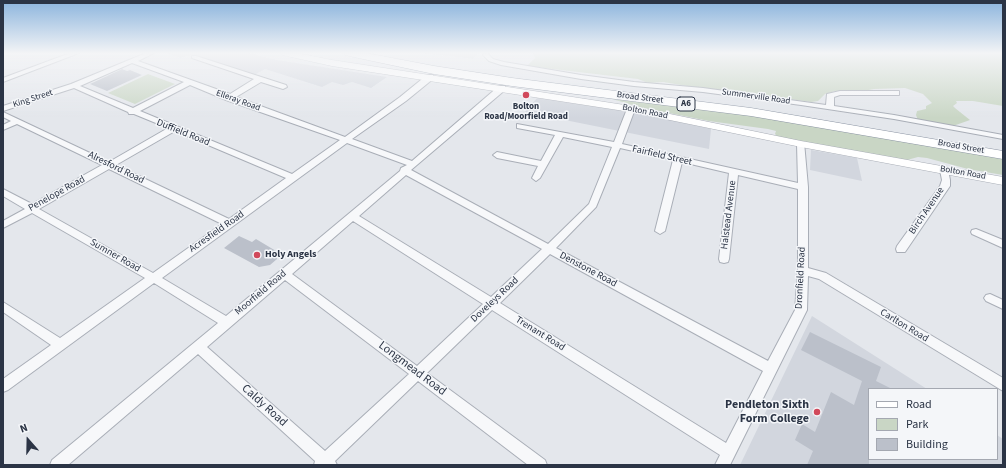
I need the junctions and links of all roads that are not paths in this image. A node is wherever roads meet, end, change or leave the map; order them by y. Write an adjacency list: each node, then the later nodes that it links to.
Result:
1 (17, 75): 11 (street)
2 (100, 75): 13 (street, King Street)
3 (167, 75): 12 (street, Elleray Road)
4 (248, 75): 10 (street)
5 (415, 75): 9 (street, Bolton Road)
6 (465, 75): 34 (highway, Broad Street / A6)
7 (522, 75): 32 (highway, Broad Street / A6)
8 (568, 75): 18 (street, Summerville Road)
9 (430, 77): 15 (street, Bolton Road); 29 (street, Acresfield Road)
10 (260, 79): 14 (street); 17 (street)
11 (3, 80)
12 (188, 83): 17 (street, Elleray Road); 21 (street)
13 (74, 86): 19 (street, King Street); 21 (street, Duffield Road)
14 (284, 87)
15 (502, 88): 20 (street, Bolton Road); 38 (street, Moorfield Road)
16 (896, 93): 18 (street)
17 (229, 98): 29 (street, Elleray Road)
18 (830, 107): 28 (street, Summerville Road)
19 (3, 109)
20 (631, 109): 30 (street, Bolton Road); 31 (street, Doveleys Road)
21 (132, 112): 26 (street, Duffield Road)
22 (3, 114): 23 (street, Alresford Road)
23 (17, 121): 25 (street); 37 (street, Alresford Road)
24 (520, 126): 27 (street, Fairfield Street)
25 (3, 128)
26 (174, 128): 37 (street, Penelope Road); 41 (street, Duffield Road)
27 (560, 134): 31 (street, Fairfield Street); 36 (street)
28 (1003, 137)
29 (345, 140): 38 (street, Elleray Road); 41 (street, Acresfield Road)
30 (801, 144): 39 (street, Bolton Road); 44 (street, Dronfield Road)
31 (617, 145): 35 (street, Fairfield Street); 53 (street, Doveleys Road)
32 (1003, 145)
33 (497, 155): 36 (street)
34 (1003, 155)
35 (678, 159): 40 (street, Fairfield Street); 50 (street)
36 (543, 164): 42 (street)
37 (109, 165): 46 (street, Penelope Road); 48 (street, Alresford Road)
38 (408, 167): 47 (street, Moorfield Road); 53 (street, Denstone Road)
39 (944, 170): 43 (street, Bolton Road); 54 (street, Birch Avenue)
40 (734, 172): 44 (street, Fairfield Street); 55 (street, Halstead Avenue)
41 (293, 178): 48 (street, Acresfield Road)
42 (536, 178)
43 (1003, 181)
44 (803, 187): 56 (street, Dronfield Road)
45 (3, 192): 46 (street, Sumner Road)
46 (32, 208): 49 (street, Penelope Road); 58 (street, Sumner Road)
47 (352, 216): 57 (street, Moorfield Road); 60 (street, Trenant Road)
48 (229, 223): 58 (street, Acresfield Road)
49 (3, 225)
50 (660, 231)
51 (976, 232): 52 (street)
52 (1003, 244)
53 (549, 249): 60 (street, Doveleys Road); 66 (street, Denstone Road)
54 (901, 249)
55 (724, 259)
56 (803, 271): 66 (street, Dronfield Road); 68 (street, Carlton Road)
57 (285, 274): 63 (street, Moorfield Road); 67 (street, Longmead Road)
58 (153, 277): 63 (street, Sumner Road); 64 (street, Acresfield Road)
59 (990, 298): 61 (street)
60 (491, 303): 67 (street, Doveleys Road); 70 (street, Trenant Road)
61 (1003, 305)
62 (3, 306): 64 (street)
63 (226, 322): 65 (street, Moorfield Road)
64 (60, 345): 69 (street, Acresfield Road)
65 (198, 346): 71 (street, Caldy Road); 72 (street, Moorfield Road)
66 (771, 369): 70 (street, Dronfield Road)
67 (418, 373): 71 (street, Doveleys Road); 73 (street, Longmead Road)
68 (1003, 385)
69 (3, 386)
70 (728, 452): 74 (street, Dronfield Road)
71 (326, 464)
72 (57, 465)
73 (540, 465)
74 (722, 465)

